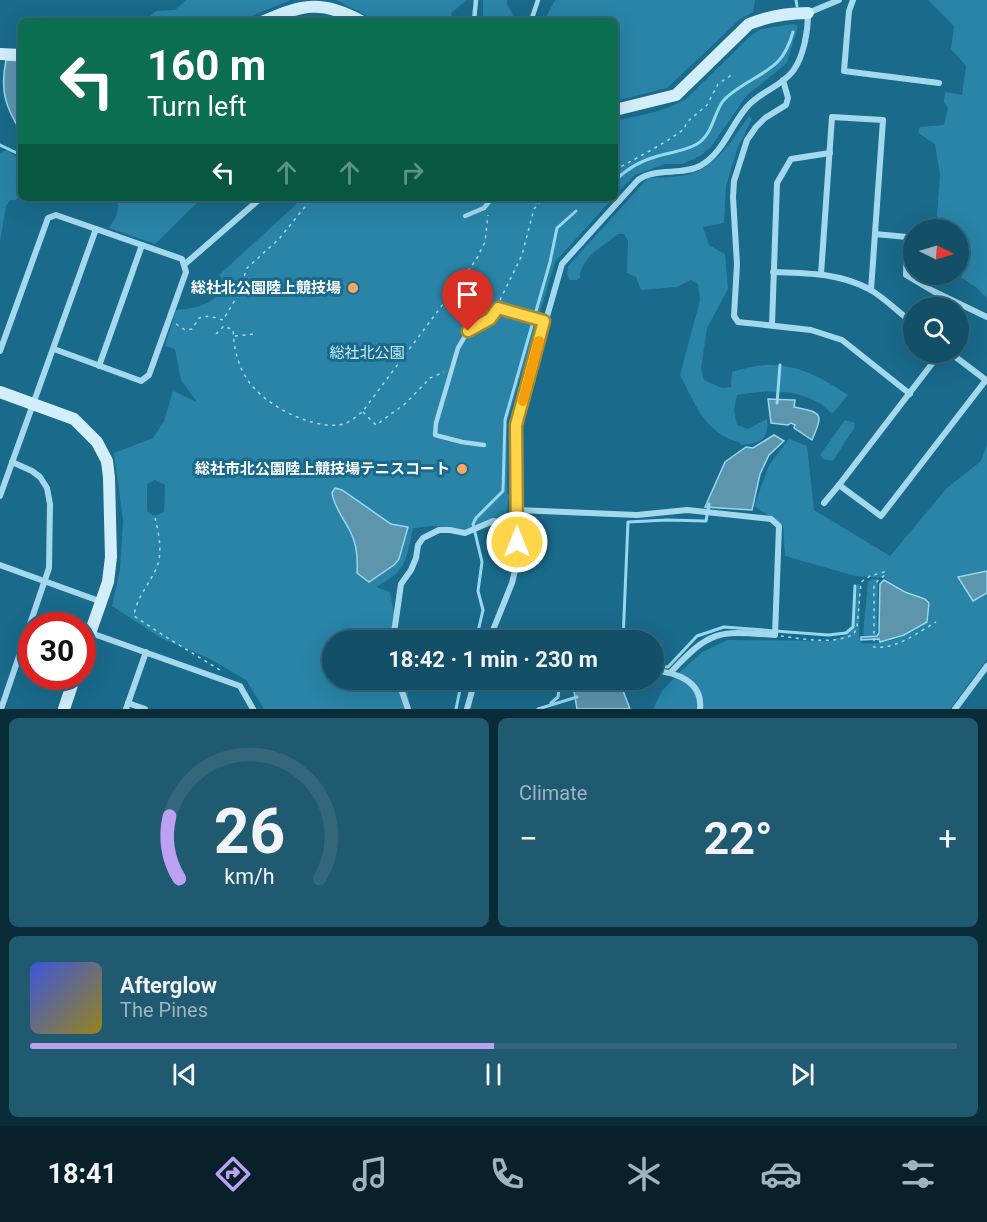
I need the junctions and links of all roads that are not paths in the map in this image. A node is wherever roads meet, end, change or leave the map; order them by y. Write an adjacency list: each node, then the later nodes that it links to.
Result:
1 (476, 0): 8 (lane)
2 (538, 0): 9 (lane)
3 (839, 0): 5 (street)
4 (853, 0): 13 (street)
5 (808, 13): 12 (street); 14 (street)
6 (274, 18): 7 (street)
7 (350, 18)
8 (474, 18)
9 (532, 18)
10 (0, 54): 11 (street)
11 (18, 55)
12 (783, 80): 28 (street); 29 (street)
13 (939, 83)
14 (618, 109)
15 (830, 153): 20 (street); 23 (street); 24 (street)
16 (258, 201): 22 (street)
17 (490, 201): 18 (lane)
18 (465, 216)
19 (96, 229): 21 (street); 30 (street); 31 (street)
20 (874, 234): 25 (street); 27 (street)
21 (142, 245): 22 (street); 34 (street)
22 (185, 264): 34 (street)
23 (773, 272): 24 (street); 29 (street)
24 (821, 274): 25 (street)
25 (871, 290): 26 (street)
26 (903, 315)
27 (987, 317)
28 (544, 321): 39 (lane); 44 (street)
29 (772, 326): 37 (street)
30 (54, 350): 34 (street); 38 (street)
31 (0, 351)
32 (933, 363): 37 (street)
33 (963, 363): 35 (street)
34 (99, 366)
35 (987, 381): 41 (street)
36 (0, 392): 38 (street)
37 (910, 393): 41 (street)
38 (34, 403): 40 (street); 48 (street)
39 (484, 445)
40 (12, 462): 42 (street); 47 (street)
41 (839, 485): 43 (street)
42 (0, 496)
43 (824, 503)
44 (517, 510): 45 (street); 56 (street)
45 (516, 524): 50 (street); 51 (street)
46 (0, 565): 47 (street)
47 (46, 581): 48 (street); 61 (street)
48 (103, 602): 49 (street)
49 (96, 620)
50 (394, 630)
51 (493, 630)
52 (96, 635): 53 (street)
53 (146, 652): 60 (street); 64 (street)
54 (987, 666): 68 (street)
55 (664, 672): 56 (street)
56 (671, 672): 67 (street)
57 (70, 690): 62 (street)
58 (401, 690): 65 (street)
59 (472, 690): 66 (street)
60 (127, 706): 63 (street)
61 (1, 709)
62 (64, 709)
63 (145, 709)
64 (254, 709)
65 (408, 709)
66 (467, 709)
67 (700, 709)
68 (955, 709)

